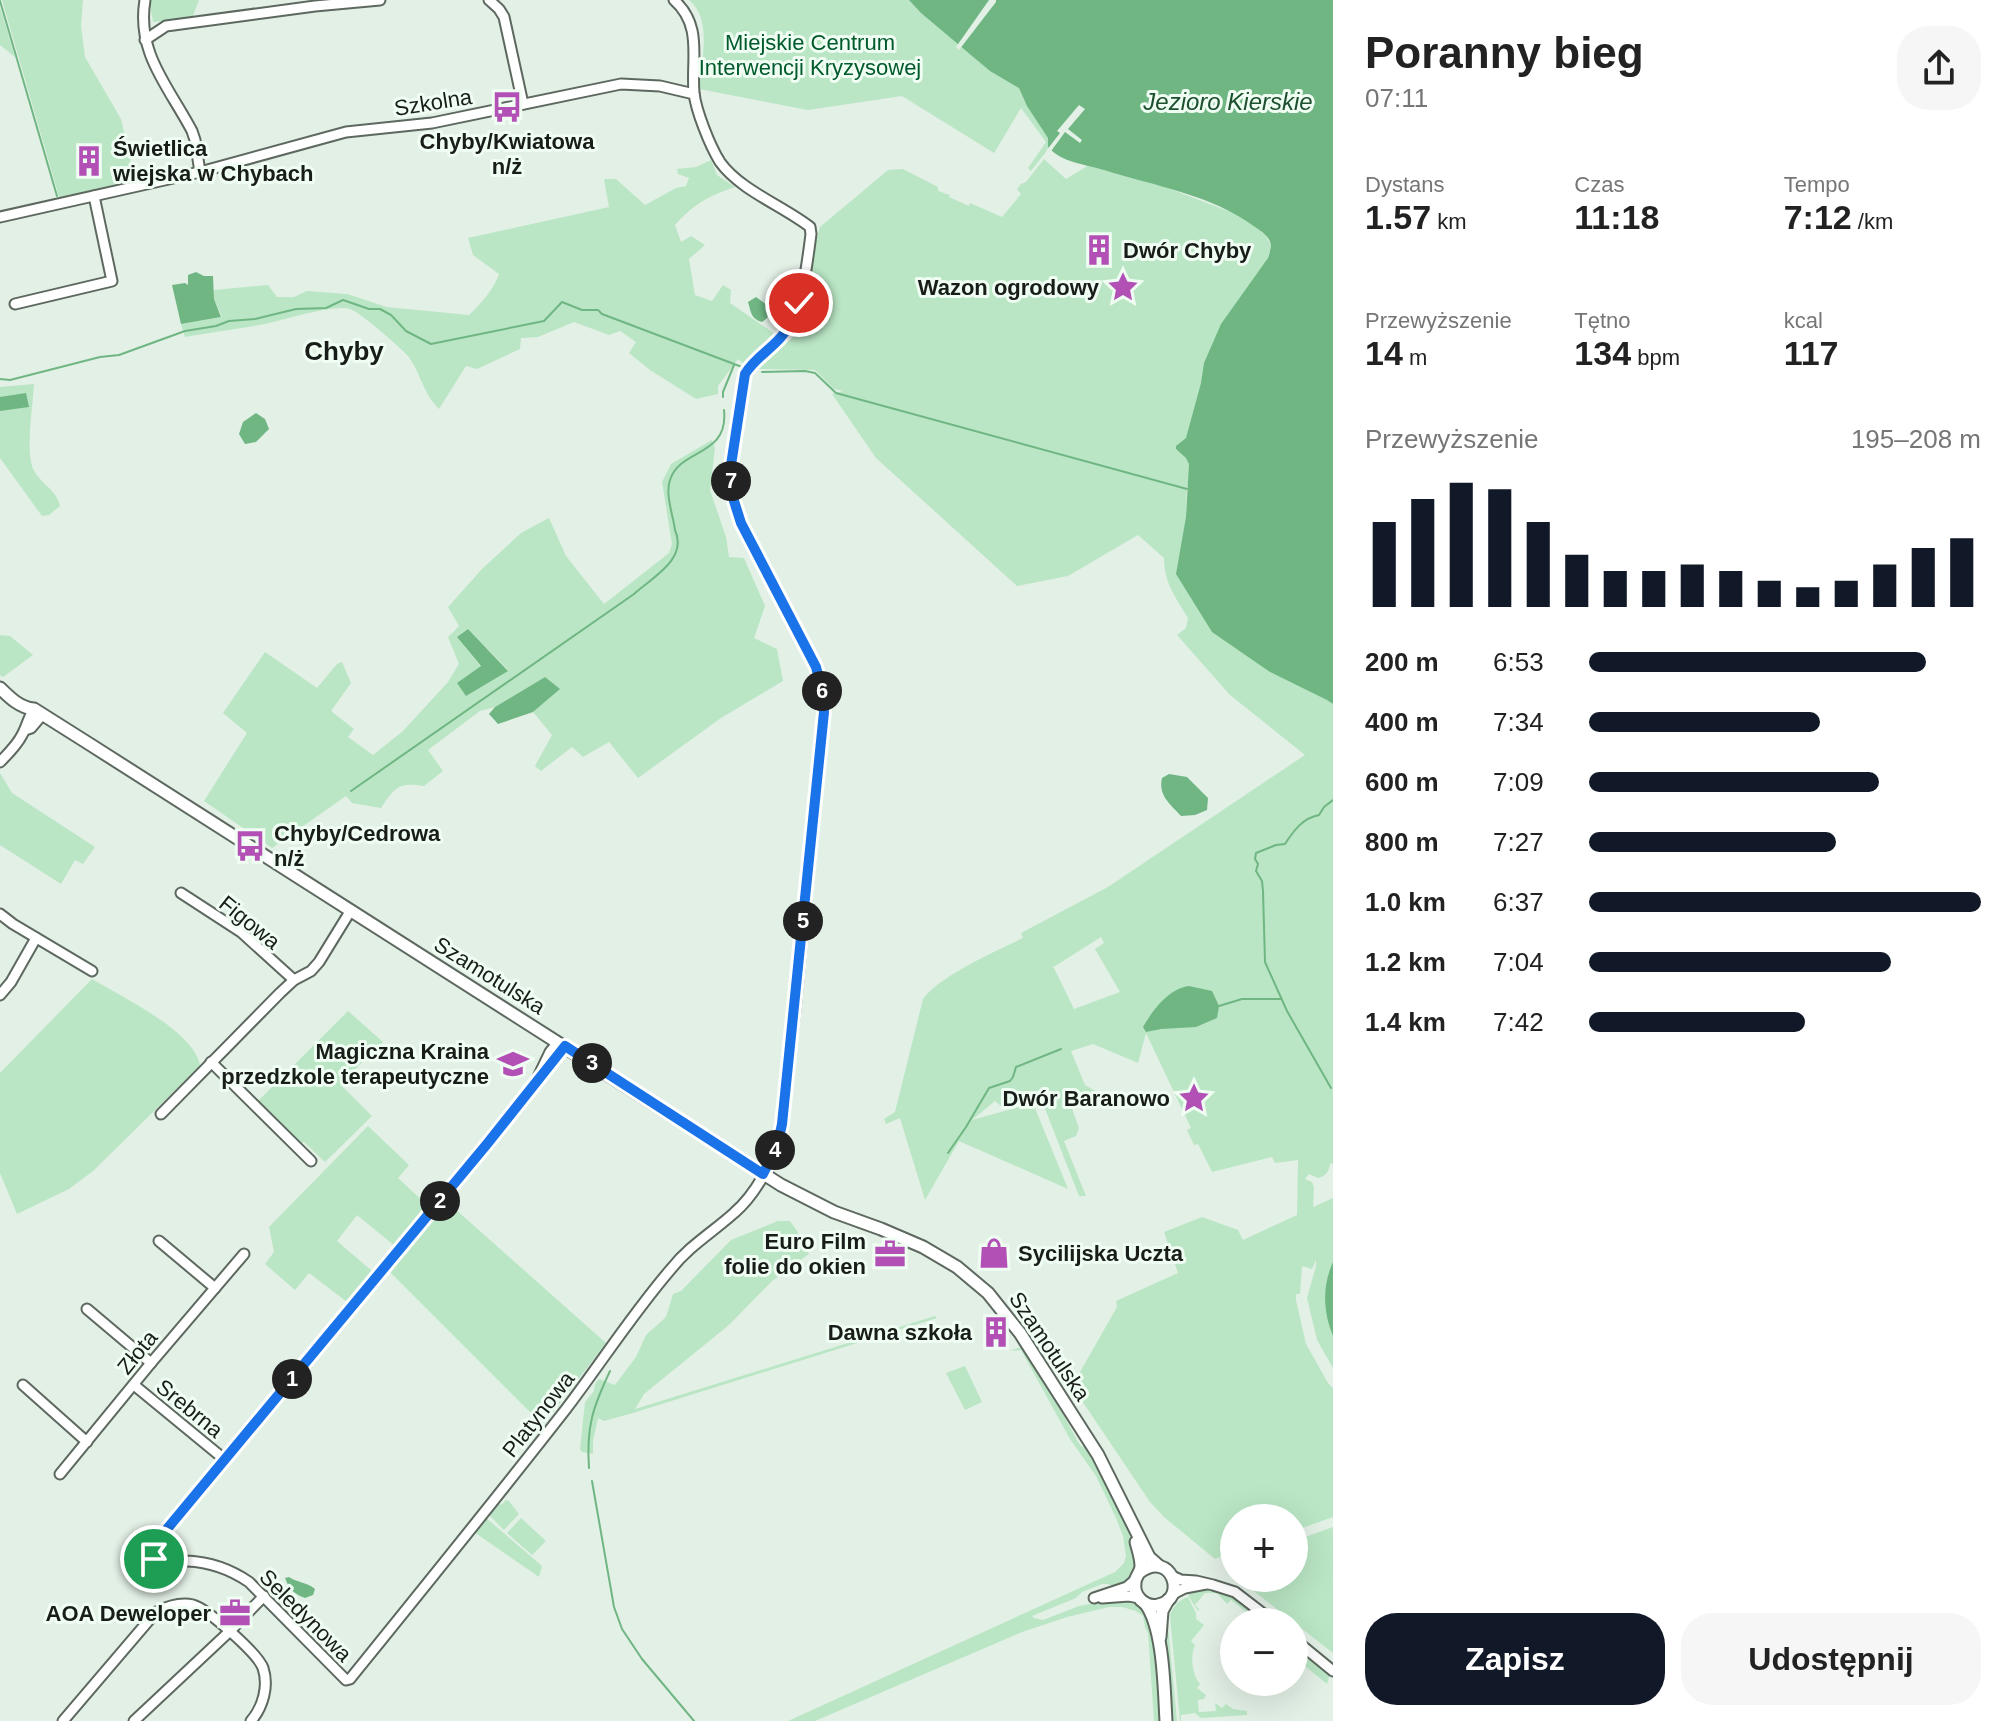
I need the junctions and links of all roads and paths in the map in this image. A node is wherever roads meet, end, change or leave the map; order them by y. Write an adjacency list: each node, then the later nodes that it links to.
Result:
1 (145, 0): 5 (street)
2 (380, 0): 5 (street)
3 (489, 0): 7 (street)
4 (674, 0): 6 (street)
5 (145, 40): 8 (street)
6 (694, 94): 7 (street, Szkolna); 26 (street, Platynowa)
7 (523, 104): 8 (street, Szkolna)
8 (200, 172): 9 (street, Szkolna)
9 (94, 196): 10 (street, Szkolna); 11 (street)
10 (0, 217)
11 (15, 304)
12 (0, 687): 13 (street, Szamotulska)
13 (38, 712): 14 (street); 16 (street, Szamotulska)
14 (0, 762)
15 (181, 893): 20 (street, Figowa)
16 (351, 910): 20 (street); 22 (street, Szamotulska)
17 (0, 914): 18 (street)
18 (36, 938): 19 (street); 21 (street)
19 (92, 971)
20 (294, 980): 23 (street)
21 (0, 995)
22 (562, 1044): 26 (street, Szamotulska); 35 (street)
23 (211, 1062): 24 (street); 25 (street)
24 (161, 1114)
25 (311, 1161)
26 (763, 1174): 37 (street, Szamotulska); 50 (street, Platynowa)
27 (159, 1241): 29 (street)
28 (244, 1254): 29 (street, Złota)
29 (215, 1288): 31 (street, Złota)
30 (87, 1309): 31 (street)
31 (151, 1363): 33 (street, Złota)
32 (23, 1385): 34 (street)
33 (134, 1385): 34 (street, Złota); 35 (street, Srebrna)
34 (87, 1442): 36 (street, Złota)
35 (224, 1459): 42 (street, Seledynowa)
36 (60, 1474)
37 (1131, 1522): 38 (street, Szamotulska); 39 (street, Szamotulska)
38 (1159, 1566): 39 (street); 40 (street)
39 (1138, 1576): 44 (street); 44 (street)
40 (1172, 1576): 41 (street); 43 (street)
41 (1206, 1584): 43 (street); 45 (street)
42 (264, 1596): 46 (street); 50 (street, Seledynowa)
43 (1171, 1597): 44 (street); 47 (street)
44 (1142, 1600): 47 (street)
45 (1256, 1608)
46 (230, 1631): 51 (street); 52 (street); 53 (street)
47 (1160, 1646): 54 (street)
48 (1308, 1650): 49 (street)
49 (1333, 1671)
50 (346, 1680)
51 (63, 1721)
52 (134, 1721)
53 (251, 1721)
54 (1166, 1721)

